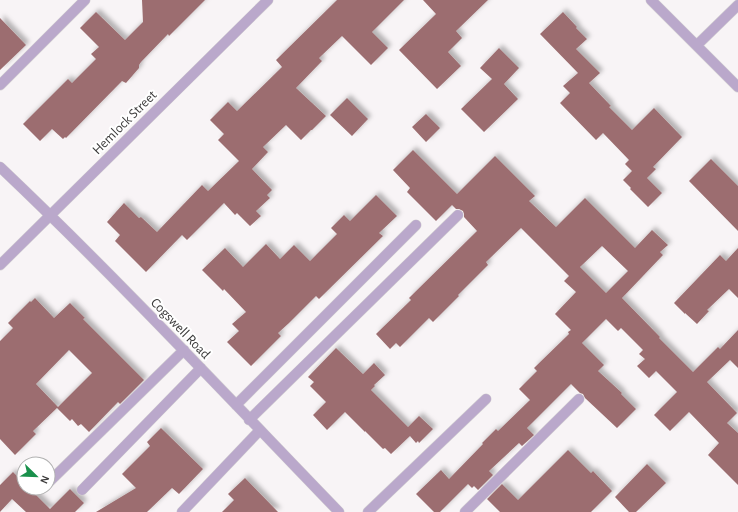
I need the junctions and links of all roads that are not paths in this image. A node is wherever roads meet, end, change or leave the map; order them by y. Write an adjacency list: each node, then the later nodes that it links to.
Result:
1 (85, 0): 6 (street)
2 (268, 0): 9 (street, Hemlock Street)
3 (651, 0): 5 (street)
4 (738, 5): 5 (street)
5 (697, 45): 7 (street)
6 (0, 85)
7 (738, 87)
8 (0, 167): 9 (street, Cogswell Road)
9 (50, 215): 12 (street, Hemlock Street); 13 (street, Cogswell Road)
10 (458, 215): 18 (street)
11 (416, 225): 17 (street)
12 (0, 265)
13 (184, 350): 14 (street, Cogswell Road); 20 (street)
14 (201, 368): 17 (street, Cogswell Road); 21 (street)
15 (486, 399): 24 (street)
16 (579, 399): 25 (street)
17 (236, 405): 18 (street, Cogswell Road)
18 (250, 420): 19 (street, Cogswell Road)
19 (260, 430): 22 (street); 23 (street, Cogswell Road)
20 (56, 476)
21 (82, 490)
22 (182, 512)
23 (339, 512)
24 (368, 512)
25 (465, 512)

